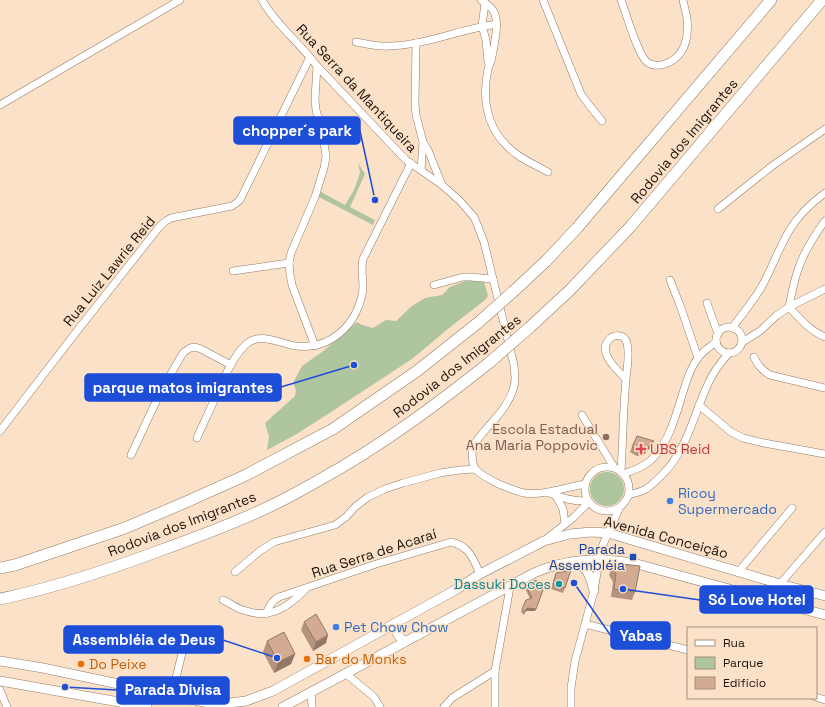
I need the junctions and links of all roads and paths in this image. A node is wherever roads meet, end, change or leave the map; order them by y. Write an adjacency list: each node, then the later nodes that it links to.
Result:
1 (180, 0): 16 (street)
2 (262, 0): 13 (street, Rua Serra da Mantiqueira)
3 (543, 0): 17 (street)
4 (621, 0): 5 (street)
5 (683, 0)
6 (771, 0): 69 (highway, Rodovia dos Imigrantes, bridge)
7 (822, 0): 78 (highway, Rodovia dos Imigrantes, bridge)
8 (483, 2): 9 (street); 10 (street)
9 (497, 24): 10 (street); 15 (street)
10 (482, 26): 12 (street); 15 (street)
11 (356, 42): 12 (street)
12 (416, 43): 19 (street)
13 (310, 57): 14 (street, Rua Serra da Mantiqueira); 49 (street, Rua Luiz Lawrie Reid)
14 (317, 66): 20 (street, Rua Serra da Mantiqueira); 27 (street)
15 (488, 68): 22 (street)
16 (0, 105)
17 (602, 121)
18 (825, 129): 25 (street)
19 (423, 142): 21 (street); 23 (street)
20 (411, 164): 21 (street, Rua Serra da Mantiqueira); 40 (street)
21 (421, 170): 23 (street, Rua Serra da Mantiqueira)
22 (548, 172)
23 (442, 185): 29 (street, Rua Serra da Mantiqueira)
24 (825, 193): 35 (street)
25 (718, 209)
26 (825, 221): 34 (street)
27 (289, 263): 28 (street); 40 (street)
28 (233, 272)
29 (493, 280): 31 (street); 54 (street, Rua Serra da Mantiqueira)
30 (670, 280): 43 (street)
31 (434, 285)
32 (825, 289): 34 (street)
33 (707, 303): 36 (street)
34 (789, 307): 37 (street); 39 (street)
35 (732, 328): 36 (street); 39 (street)
36 (718, 334): 38 (street)
37 (825, 337)
38 (716, 342): 41 (street); 43 (street)
39 (741, 343): 41 (street)
40 (315, 346): 44 (street)
41 (729, 353): 47 (street)
42 (754, 357): 46 (street)
43 (698, 358): 55 (street)
44 (231, 365): 50 (street); 52 (street)
45 (626, 379): 45 (street); 55 (street)
46 (825, 388)
47 (699, 405): 51 (street); 59 (street)
48 (582, 415): 53 (street)
49 (0, 431)
50 (197, 438)
51 (825, 454)
52 (131, 455)
53 (614, 467): 55 (street); 56 (street)
54 (475, 469): 57 (street); 71 (street)
55 (623, 473): 59 (street)
56 (585, 484): 57 (street); 60 (street)
57 (546, 492): 58 (street)
58 (556, 496): 60 (street); 63 (street)
59 (629, 496): 61 (street)
60 (589, 502): 61 (street); 63 (street)
61 (619, 508): 65 (street)
62 (792, 508): 70 (street)
63 (565, 524): 66 (street)
64 (825, 532): 73 (street)
65 (608, 533): 66 (main road, Avenida Conceição); 67 (street); 70 (main road, Avenida Conceição)
66 (544, 542): 72 (main road, Avenida Conceição)
67 (599, 559): 68 (main road); 76 (street); 81 (main road)
68 (575, 561): 74 (main road); 76 (main road)
69 (0, 568)
70 (739, 571): 73 (main road, Avenida Conceição)
71 (235, 572)
72 (480, 574): 75 (street, Rua Serra de Acaraí); 82 (main road, Avenida Conceição)
73 (780, 584): 77 (main road, Avenida Conceição)
74 (510, 587): 85 (main road); 88 (street)
75 (306, 588): 80 (street, Rua Serra de Acaraí); 80 (street, Rua Serra de Acaraí)
76 (594, 591): 83 (street)
77 (825, 596)
78 (0, 599)
79 (223, 600): 80 (street, Rua Serra de Acaraí)
80 (266, 614)
81 (825, 615)
82 (396, 623): 85 (main road); 93 (main road, Avenida Conceição)
83 (585, 624): 86 (street); 101 (street)
84 (187, 632): 93 (street)
85 (405, 642): 89 (main road)
86 (687, 650)
87 (0, 661): 93 (main road, Avenida Conceição)
88 (495, 671): 99 (street); 100 (street)
89 (345, 674): 92 (main road); 98 (street)
90 (0, 681): 95 (main road)
91 (0, 690): 94 (street)
92 (311, 692): 96 (main road); 97 (street)
93 (172, 695)
94 (7, 707)
95 (147, 707)
96 (283, 707)
97 (312, 707)
98 (380, 707)
99 (444, 707)
100 (495, 707)
101 (571, 707)

